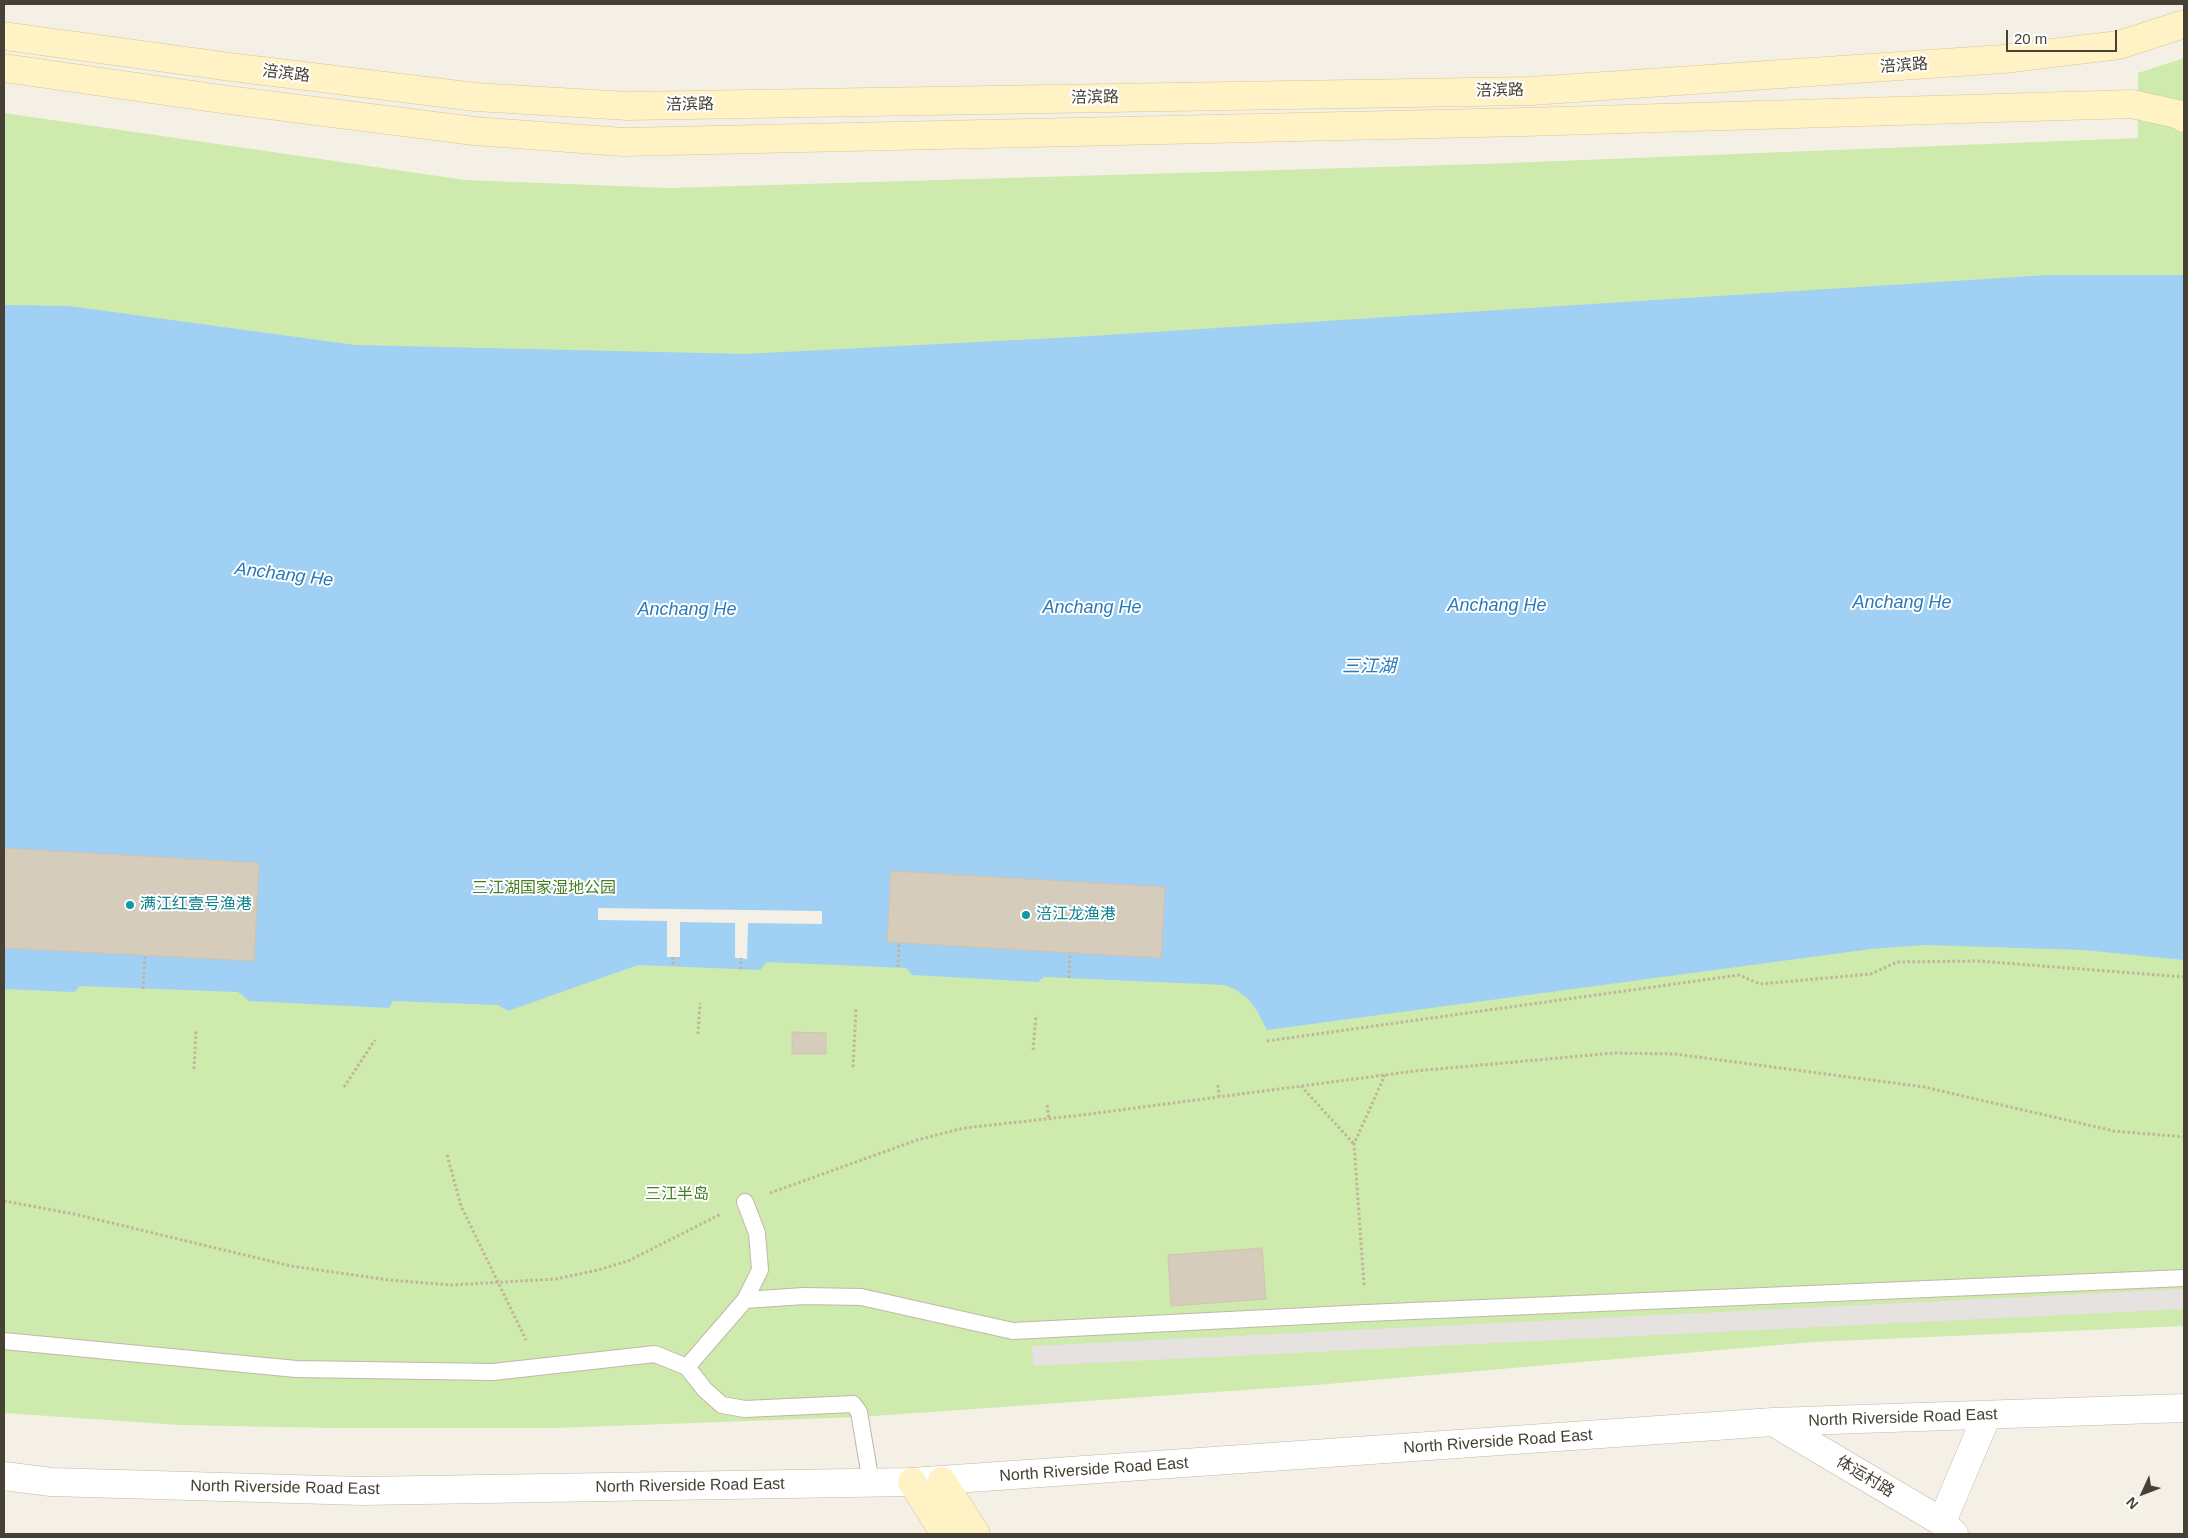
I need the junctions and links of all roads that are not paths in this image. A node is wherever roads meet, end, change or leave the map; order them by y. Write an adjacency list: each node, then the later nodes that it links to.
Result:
1 (2184, 24): 2 (main road, 涪滨路)
2 (4, 36)
3 (4, 68): 4 (main road, 涪滨路)
4 (2184, 118)
5 (745, 1202): 7 (lane)
6 (2184, 1278): 7 (lane)
7 (745, 1300): 9 (lane)
8 (4, 1341): 9 (lane)
9 (687, 1367): 16 (lane)
10 (2184, 1408): 11 (street, North Riverside Road East)
11 (1987, 1415): 12 (street, North Riverside Road East); 17 (street)
12 (1772, 1422): 14 (street, North Riverside Road East); 17 (street, 体运村路)
13 (4, 1476): 16 (street, North Riverside Road East)
14 (942, 1481): 15 (street, North Riverside Road East); 19 (main road)
15 (912, 1482): 16 (street, North Riverside Road East); 18 (main road)
16 (871, 1483)
17 (1948, 1528)
18 (945, 1534)
19 (976, 1534)

